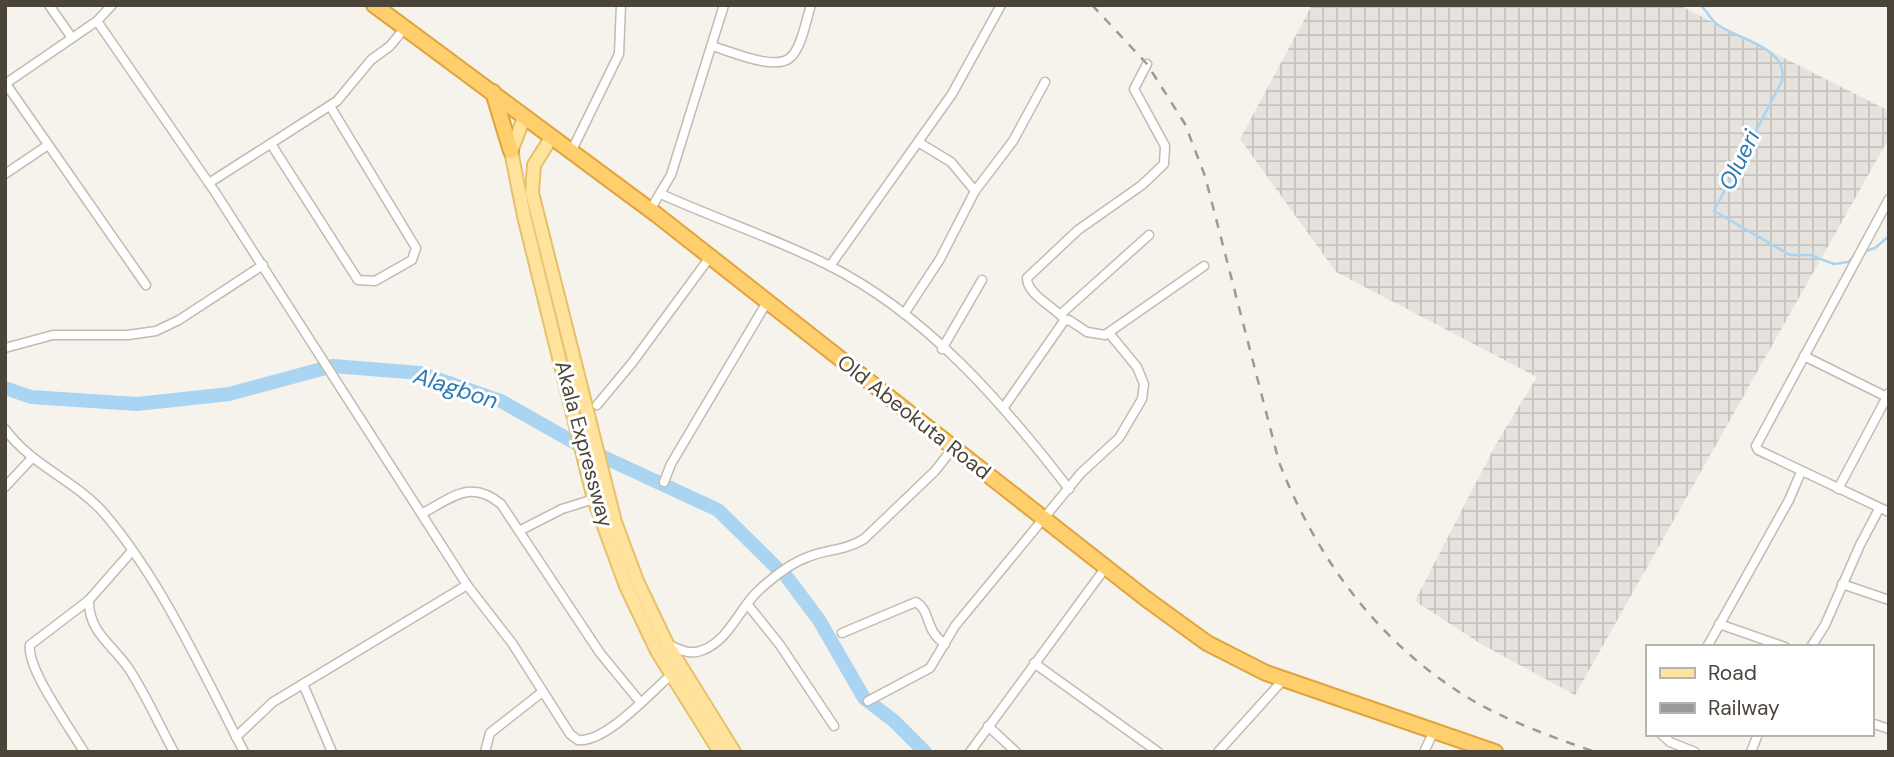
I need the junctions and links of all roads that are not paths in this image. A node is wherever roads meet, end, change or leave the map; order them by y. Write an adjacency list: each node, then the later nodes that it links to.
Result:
1 (49, 5): 10 (street)
2 (112, 5): 8 (street)
3 (374, 5): 9 (highway, Old Abeokuta Road)
4 (621, 5): 23 (street)
5 (724, 5): 11 (street)
6 (811, 5): 11 (street)
7 (1001, 5): 19 (street)
8 (97, 21): 10 (street); 25 (street)
9 (404, 29): 15 (highway, Old Abeokuta Road); 16 (street)
10 (72, 38): 14 (street)
11 (712, 46): 27 (street)
12 (1147, 64): 39 (street)
13 (1045, 82): 26 (street)
14 (6, 84): 20 (street)
15 (493, 92): 17 (highway, Old Abeokuta Road); 22 (highway)
16 (330, 106): 21 (street); 21 (street)
17 (524, 118): 18 (highway, Old Abeokuta Road); 22 (main road)
18 (551, 138): 23 (highway, Old Abeokuta Road); 48 (main road, Akala Expressway)
19 (918, 142): 26 (street); 33 (street)
20 (48, 145): 24 (street); 36 (street)
21 (271, 145): 25 (street)
22 (511, 150): 48 (main road, Akala Expressway)
23 (570, 152): 29 (highway, Old Abeokuta Road)
24 (5, 174)
25 (209, 183): 32 (street)
26 (975, 191): 38 (street)
27 (661, 194): 29 (street); 33 (street)
28 (1889, 199): 43 (street)
29 (650, 210): 31 (highway, Old Abeokuta Road)
30 (1149, 235): 39 (street)
31 (710, 257): 37 (highway, Old Abeokuta Road); 45 (street)
32 (263, 265): 41 (street); 59 (street)
33 (830, 266): 38 (street)
34 (1204, 266): 40 (street)
35 (982, 280): 42 (street)
36 (146, 285)
37 (767, 302): 49 (highway, Old Abeokuta Road); 53 (street)
38 (904, 314): 42 (street)
39 (1063, 317): 40 (street); 46 (street)
40 (1109, 333): 55 (street)
41 (5, 348)
42 (942, 349): 46 (street)
43 (1804, 356): 44 (street); 52 (street)
44 (1888, 395): 56 (street)
45 (597, 405)
46 (1004, 407): 55 (street)
47 (5, 429): 50 (street)
48 (587, 437): 51 (main road, Akala Expressway)
49 (953, 448): 60 (highway, Old Abeokuta Road); 68 (street)
50 (32, 458): 54 (street); 62 (street)
51 (593, 465): 57 (main road, Akala Expressway); 75 (main road, Akala Expressway)
52 (1801, 472): 56 (street); 69 (street)
53 (664, 481)
54 (5, 487)
55 (1069, 489): 60 (street)
56 (1838, 489): 58 (street)
57 (594, 499): 61 (street); 75 (main road, Akala Expressway)
58 (1884, 511): 64 (street)
59 (423, 513): 61 (street); 65 (street)
60 (1045, 519): 63 (highway, Old Abeokuta Road); 71 (street)
61 (519, 531): 82 (street)
62 (132, 551): 66 (street); 87 (street)
63 (1106, 567): 76 (street); 78 (highway, Old Abeokuta Road)
64 (1842, 584): 67 (street); 74 (street)
65 (467, 585): 79 (street); 80 (street)
66 (89, 600): 88 (street); 89 (street)
67 (1889, 600)
68 (748, 605): 75 (street); 83 (street)
69 (1719, 624): 72 (street); 73 (street)
70 (842, 633): 71 (street)
71 (945, 645): 81 (street)
72 (1708, 645)
73 (1779, 645)
74 (1812, 645)
75 (662, 647): 77 (main road, Akala Expressway); 94 (main road, Akala Expressway)
76 (1034, 663): 84 (street); 97 (street)
77 (671, 675): 82 (street); 93 (main road, Akala Expressway)
78 (1283, 680): 85 (highway, Old Abeokuta Road); 98 (street)
79 (303, 684): 87 (street); 91 (street)
80 (541, 693): 82 (street); 92 (street)
81 (868, 701)
82 (641, 703)
83 (834, 726)
84 (988, 726): 95 (street); 96 (street)
85 (1434, 731): 99 (street); 100 (highway, Old Abeokuta Road)
86 (1663, 736): 101 (street)
87 (236, 737): 90 (street)
88 (84, 752)
89 (174, 752)
90 (244, 752)
91 (332, 752)
92 (485, 752)
93 (720, 752)
94 (734, 752)
95 (970, 752)
96 (1016, 752)
97 (1158, 752)
98 (1218, 752)
99 (1424, 752)
100 (1495, 752)
101 (1695, 752)

